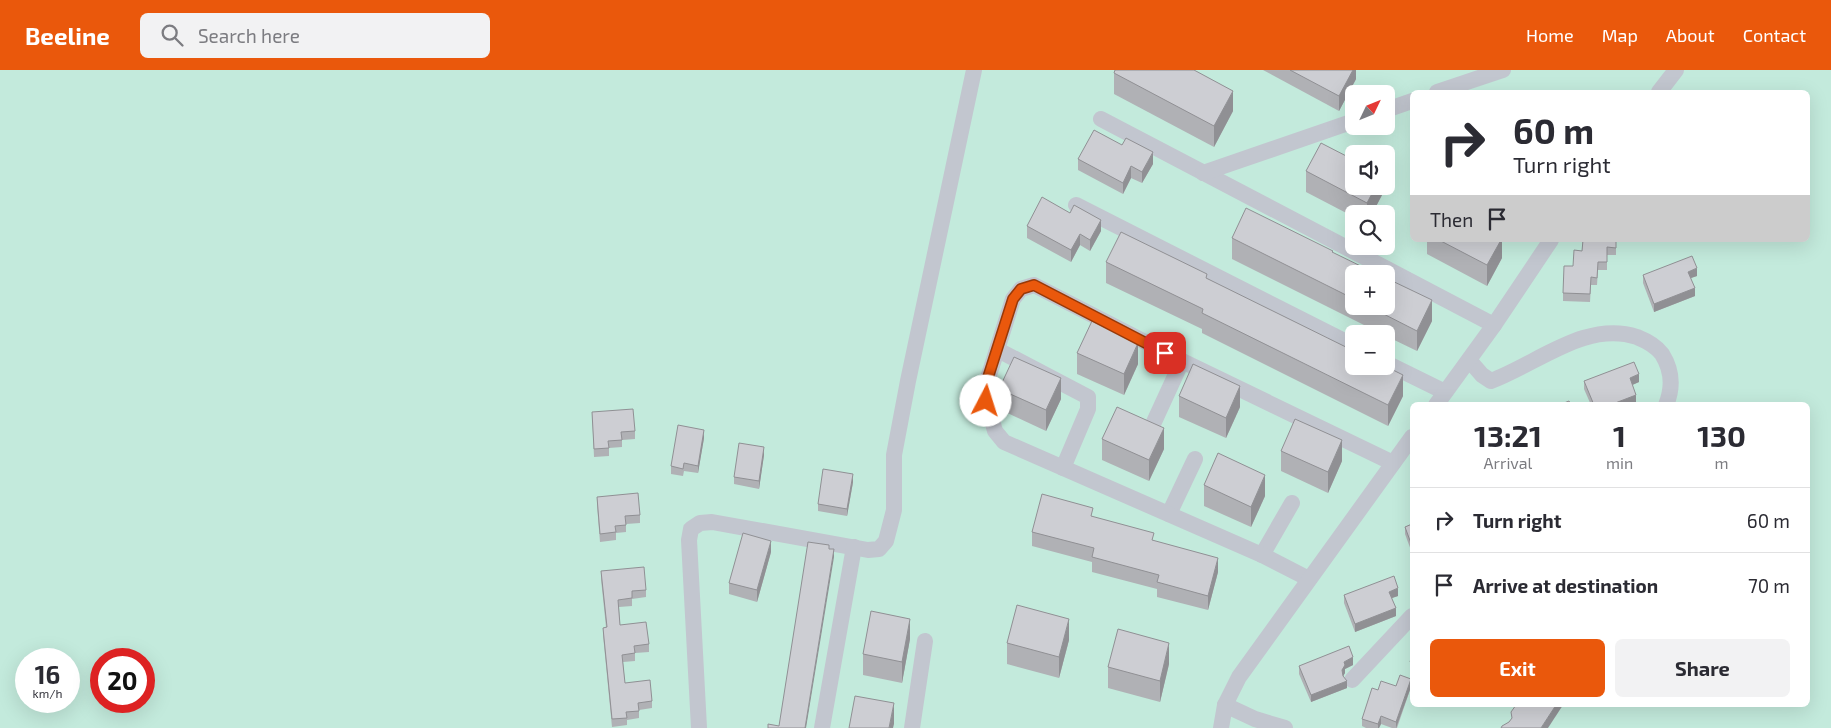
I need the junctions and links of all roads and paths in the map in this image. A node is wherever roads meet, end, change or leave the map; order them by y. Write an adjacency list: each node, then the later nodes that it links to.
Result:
1 (974, 70): 28 (street)
2 (1503, 70): 4 (street)
3 (1676, 70): 5 (street)
4 (1443, 90)
5 (1661, 90)
6 (1410, 102): 7 (street)
7 (1395, 107)
8 (1101, 120): 10 (street)
9 (1345, 124): 10 (street)
10 (1203, 173): 13 (street)
11 (1076, 206): 14 (street)
12 (1550, 242): 13 (street)
13 (1494, 325): 16 (street)
14 (1345, 341)
15 (998, 350): 17 (street); 25 (street); 25 (street)
16 (1469, 360): 19 (street); 20 (street)
17 (1182, 361): 21 (street); 24 (street)
18 (1395, 368): 19 (street)
19 (1441, 399)
20 (1667, 402)
21 (1154, 422)
22 (1410, 440): 24 (street)
23 (1195, 459): 27 (street)
24 (1394, 464): 30 (street)
25 (1063, 468): 27 (street)
26 (1292, 503): 29 (street)
27 (1169, 514): 29 (street)
28 (854, 548): 35 (street); 36 (street)
29 (1262, 556): 30 (street)
30 (1309, 580): 34 (street)
31 (1410, 618): 33 (street)
32 (925, 641): 37 (street)
33 (1352, 680)
34 (1225, 705): 38 (street); 39 (street)
35 (699, 728)
36 (822, 728)
37 (912, 728)
38 (1221, 728)
39 (1285, 728)

